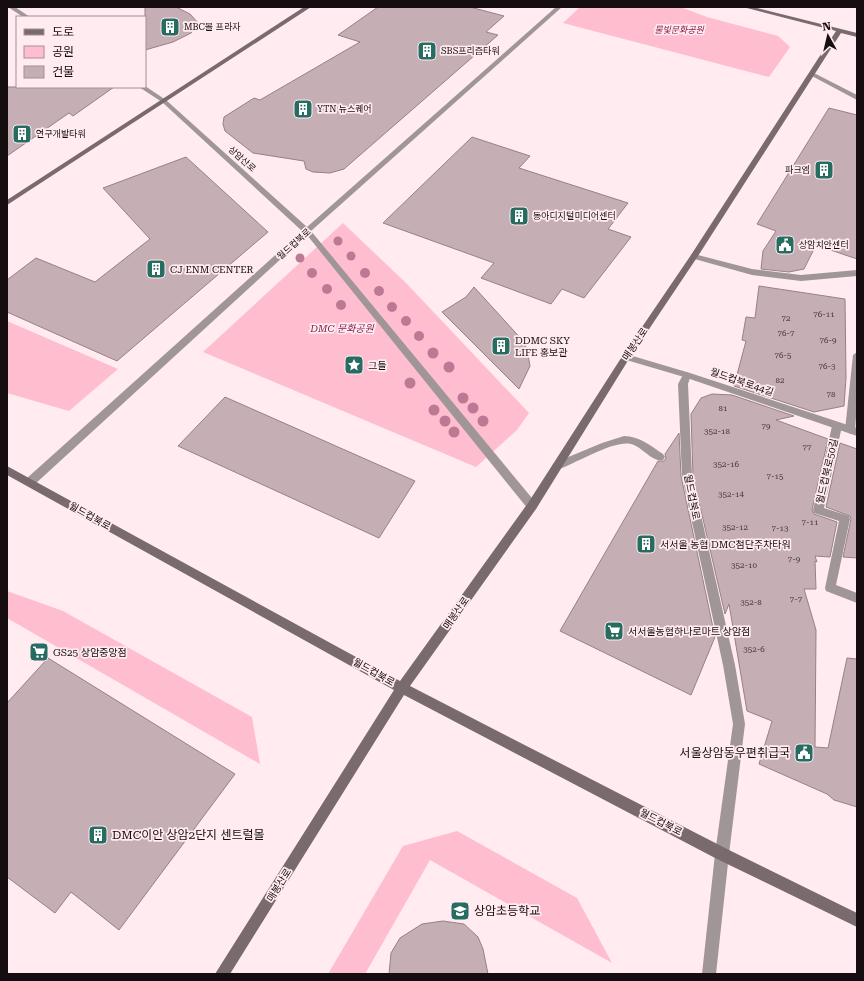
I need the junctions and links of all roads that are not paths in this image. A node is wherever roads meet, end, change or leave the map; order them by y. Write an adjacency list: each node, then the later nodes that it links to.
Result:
1 (11, 7): 5 (street)
2 (308, 7): 11 (main road)
3 (559, 7): 13 (street, 월드컵북로)
4 (746, 7): 6 (main road)
5 (25, 16)
6 (839, 31): 7 (main road); 8 (main road, 매봉산로)
7 (857, 35)
8 (812, 74): 10 (street); 14 (main road, 매봉산로)
9 (144, 88): 11 (street, 상암산로)
10 (857, 98)
11 (164, 100): 12 (main road); 13 (street, 상암산로)
12 (7, 204)
13 (308, 231): 24 (street, 월드컵북로); 25 (street, 상암산로)
14 (694, 256): 15 (street); 17 (main road, 매봉산로)
15 (857, 273)
16 (857, 355): 20 (street, 월드컵북로44길)
17 (626, 357): 18 (street, 월드컵북로44길); 22 (main road, 매봉산로)
18 (687, 375): 19 (street, 월드컵북로44길); 28 (street, 월드컵북로)
19 (837, 426): 20 (street, 월드컵북로44길); 26 (street, 월드컵북로50길)
20 (853, 431)
21 (660, 457): 22 (street)
22 (557, 466): 25 (main road, 매봉산로)
23 (9, 474): 24 (main road, 월드컵북로)
24 (30, 482): 27 (main road, 월드컵북로)
25 (532, 506): 27 (main road, 매봉산로)
26 (857, 598)
27 (402, 688): 28 (main road, 월드컵북로); 30 (main road, 매봉산로)
28 (722, 854): 29 (main road, 월드컵북로); 31 (street, 월드컵북로)
29 (857, 920)
30 (222, 974)
31 (708, 974)

